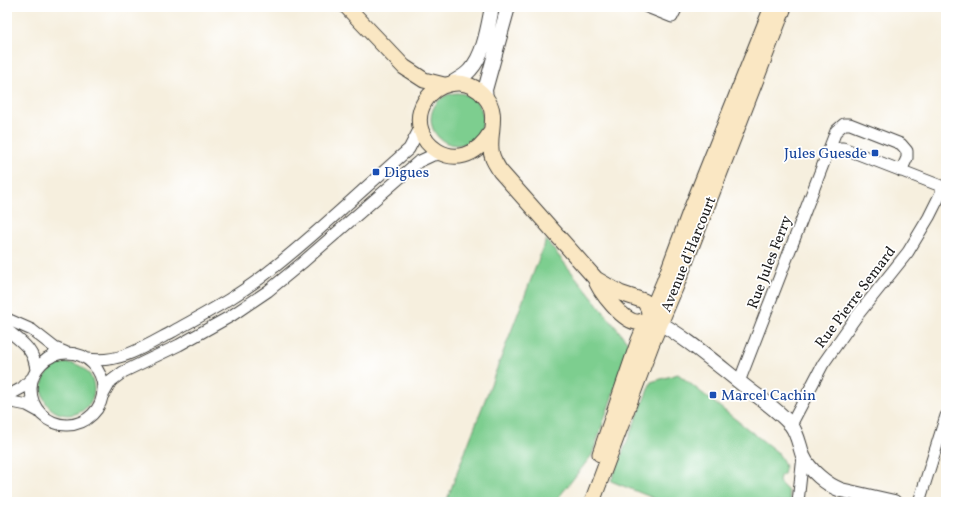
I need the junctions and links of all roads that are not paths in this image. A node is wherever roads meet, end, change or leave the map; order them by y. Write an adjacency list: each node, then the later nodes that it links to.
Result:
1 (347, 7): 8 (main road)
2 (492, 7): 9 (street)
3 (508, 7): 10 (street)
4 (647, 7): 5 (street)
5 (676, 7)
6 (772, 7): 21 (main road, Avenue d'Harcourt)
7 (784, 7): 21 (main road, Avenue d'Harcourt)
8 (404, 67): 9 (main road); 11 (main road)
9 (448, 84): 10 (main road); 11 (main road)
10 (486, 98): 12 (main road)
11 (421, 119): 14 (main road); 24 (street)
12 (491, 132): 15 (main road); 16 (main road)
13 (827, 153): 17 (street); 17 (street, Rue Jules Ferry); 26 (street, Rue Jules Ferry)
14 (445, 154): 15 (main road); 27 (street)
15 (468, 154): 16 (main road)
16 (500, 171): 19 (main road)
17 (902, 171): 18 (street)
18 (945, 187): 32 (street, Rue Pierre Semard)
19 (594, 278): 21 (main road); 21 (main road)
20 (7, 319): 23 (street)
21 (655, 320): 26 (street); 34 (main road, Avenue d'Harcourt); 35 (main road, Avenue d'Harcourt)
22 (7, 330): 25 (street)
23 (66, 352): 24 (street); 25 (street)
24 (88, 359): 27 (street)
25 (34, 374): 28 (street); 30 (street)
26 (739, 382): 32 (street)
27 (103, 395): 30 (street)
28 (7, 396)
29 (7, 401): 30 (street)
30 (39, 412)
31 (946, 416): 38 (street)
32 (791, 425): 33 (street)
33 (803, 456): 36 (street); 37 (street)
34 (584, 502)
35 (592, 502)
36 (798, 502)
37 (894, 502)
38 (919, 502)

